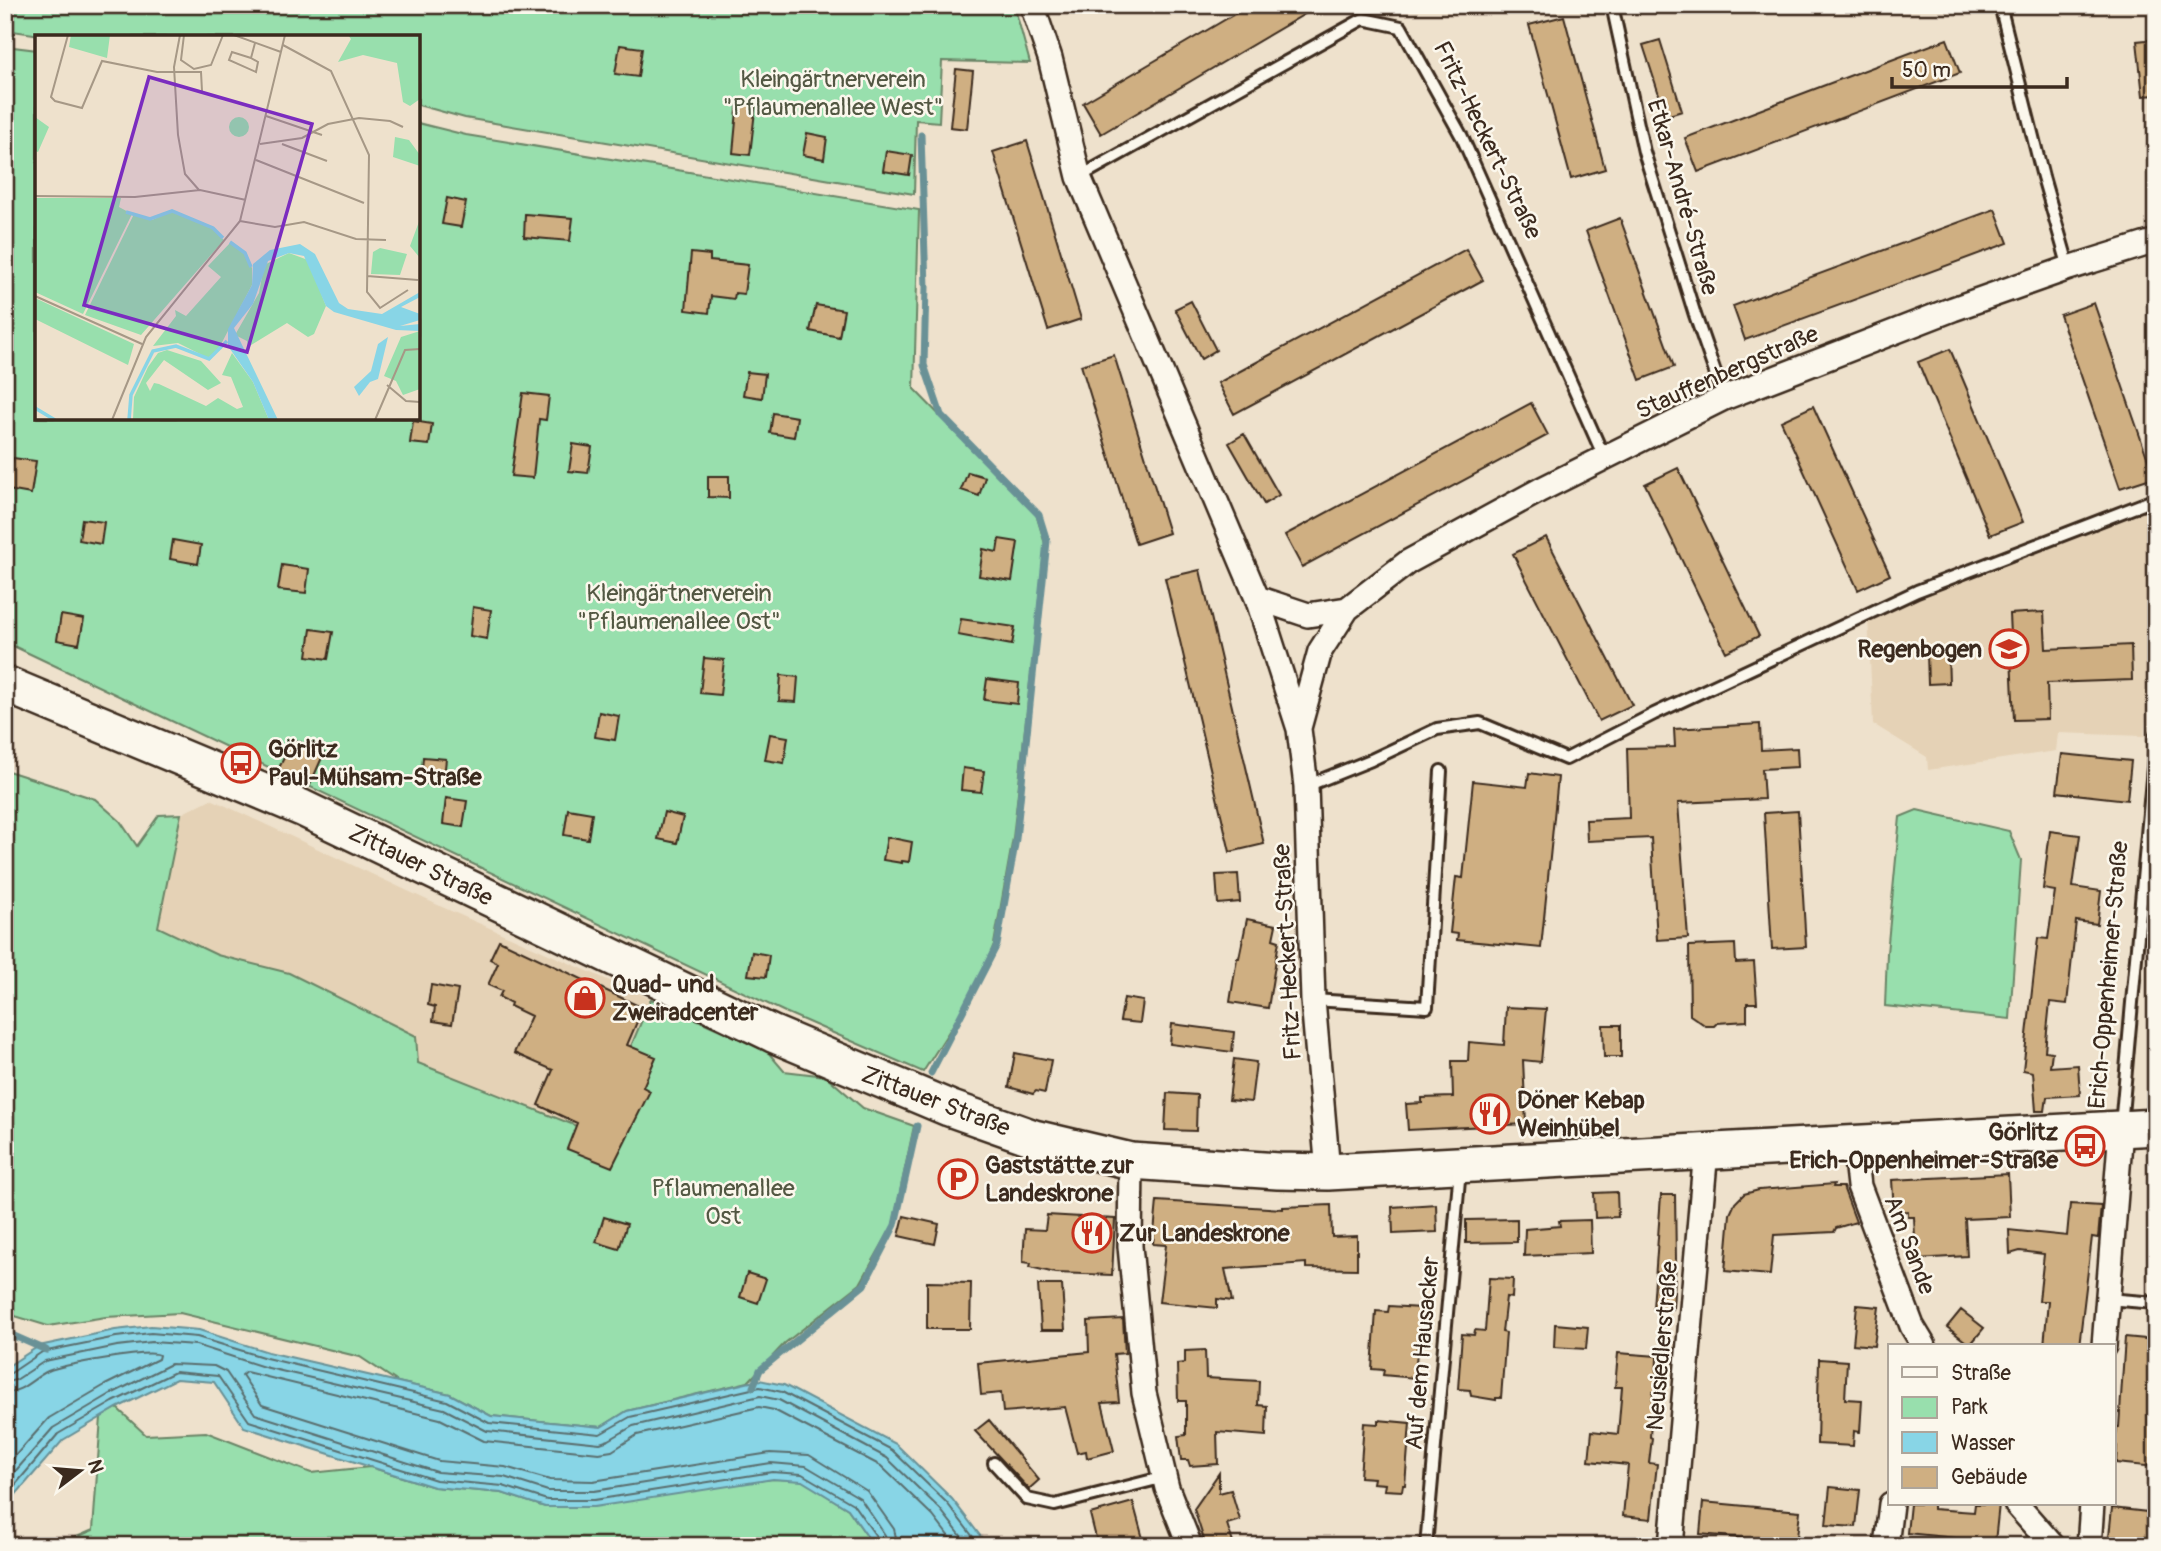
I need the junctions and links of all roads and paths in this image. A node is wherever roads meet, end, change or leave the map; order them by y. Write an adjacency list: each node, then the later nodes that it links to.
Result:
1 (1032, 5): 4 (street, Fritz-Heckert-Straße)
2 (1612, 5): 7 (lane, Etkar-André-Straße)
3 (2000, 5): 6 (lane)
4 (1079, 177): 8 (lane, Fritz-Heckert-Straße); 10 (street, Fritz-Heckert-Straße)
5 (2156, 241): 6 (street, Stauffenbergstraße)
6 (2069, 268): 7 (street, Stauffenbergstraße)
7 (1724, 398): 8 (street, Stauffenbergstraße)
8 (1604, 457): 11 (street, Stauffenbergstraße)
9 (2156, 499): 16 (lane)
10 (1257, 598): 11 (street); 13 (street, Fritz-Heckert-Straße)
11 (1347, 609): 13 (street, Fritz-Heckert-Straße)
12 (5, 684): 22 (main road, Zittauer Straße)
13 (1299, 729): 16 (street, Fritz-Heckert-Straße)
14 (2156, 734): 19 (lane, Erich-Oppenheimer-Straße)
15 (1441, 771): 17 (lane)
16 (1306, 786): 17 (street, Fritz-Heckert-Straße)
17 (1313, 1000): 24 (street, Fritz-Heckert-Straße)
18 (2156, 1127): 19 (main road, Zittauer Straße)
19 (2121, 1129): 20 (main road, Zittauer Straße); 25 (street, Erich-Oppenheimer-Straße)
20 (1854, 1142): 21 (main road, Zittauer Straße); 27 (street, Am Sande)
21 (1706, 1150): 23 (main road, Zittauer Straße); 36 (street, Neusiedlerstraße)
22 (1131, 1161): 24 (main road, Zittauer Straße); 30 (street)
23 (1460, 1164): 24 (main road, Zittauer Straße); 35 (lane, Auf dem Hausacker)
24 (1328, 1172)
25 (2107, 1299): 26 (lane); 28 (street, Erich-Oppenheimer-Straße)
26 (2156, 1303)
27 (1911, 1336)
28 (2104, 1344)
29 (994, 1463): 30 (lane)
30 (1164, 1477): 34 (street)
31 (1891, 1506): 37 (street)
32 (2018, 1506): 38 (street)
33 (2092, 1506): 39 (street)
34 (1190, 1546)
35 (1426, 1546)
36 (1671, 1546)
37 (1886, 1546)
38 (2053, 1546)
39 (2089, 1546)

